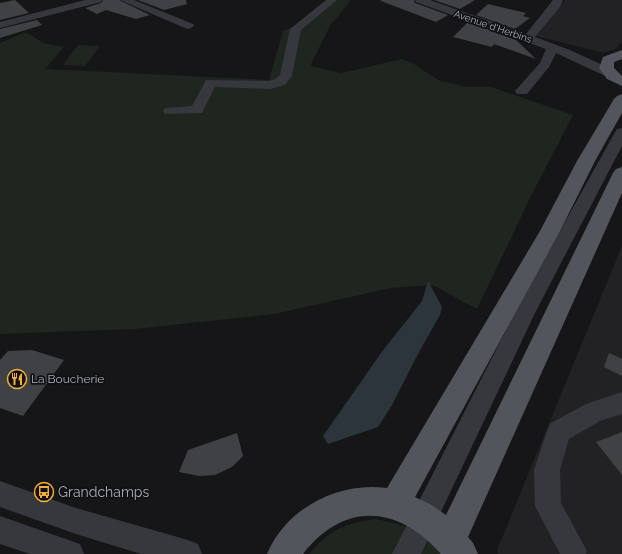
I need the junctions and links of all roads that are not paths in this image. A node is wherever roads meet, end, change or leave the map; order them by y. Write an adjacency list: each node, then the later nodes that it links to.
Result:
1 (52, 0): 7 (street)
2 (97, 0): 7 (street)
3 (125, 0): 9 (street)
4 (332, 0): 16 (street)
5 (420, 0): 10 (street, Avenue d'Herbins)
6 (558, 0): 10 (street)
7 (63, 10): 8 (street)
8 (0, 25)
9 (189, 26)
10 (528, 38): 11 (street, Avenue d'Herbins)
11 (553, 47): 12 (street, Avenue d'Herbins); 14 (street)
12 (613, 61): 13 (main road)
13 (622, 82)
14 (522, 91)
15 (622, 99): 21 (main road)
16 (170, 111)
17 (622, 132): 22 (street)
18 (622, 173): 24 (main road)
19 (622, 403): 25 (street)
20 (0, 494): 27 (street)
21 (395, 504): 22 (main road); 28 (main road)
22 (425, 517): 24 (main road); 29 (street)
23 (0, 530): 26 (street)
24 (457, 547)
25 (573, 551)
26 (70, 554)
27 (188, 554)
28 (283, 554)
29 (406, 554)

